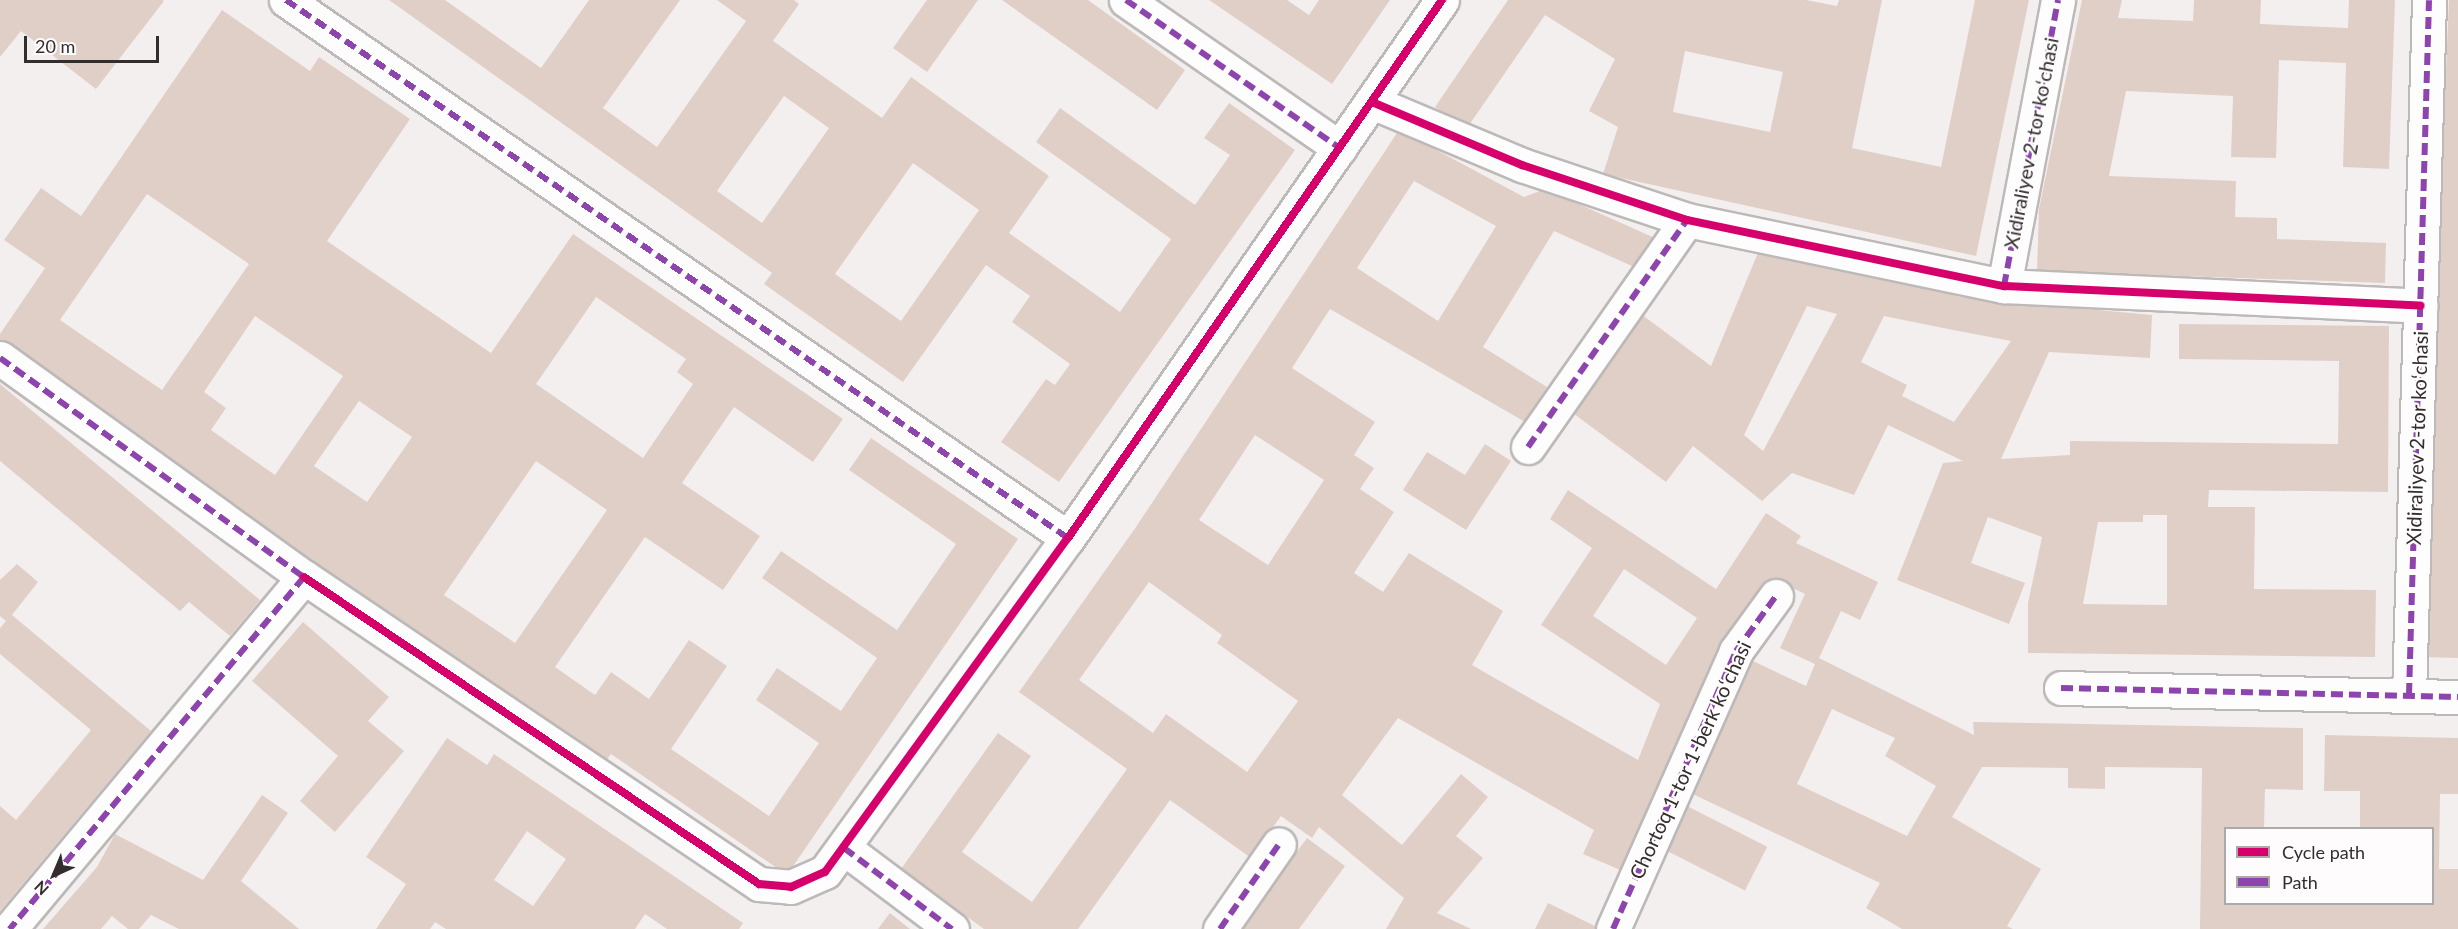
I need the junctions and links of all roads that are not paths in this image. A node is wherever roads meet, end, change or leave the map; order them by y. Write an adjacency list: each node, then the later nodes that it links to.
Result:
1 (286, 0): 13 (street)
2 (1126, 0): 7 (street)
3 (1442, 0): 6 (street)
4 (2058, 0): 9 (street, Xidiraliyev 2-tor koʻchasi)
5 (2429, 0): 10 (street, Xidiraliyev 2-tor koʻchasi)
6 (1372, 102): 7 (street); 8 (street)
7 (1340, 148): 13 (street)
8 (1688, 219): 9 (street); 12 (street)
9 (2004, 286): 10 (street)
10 (2421, 306): 17 (street, Xidiraliyev 2-tor koʻchasi)
11 (0, 358): 14 (street)
12 (1528, 447)
13 (1068, 538): 20 (street)
14 (304, 577): 20 (street); 21 (street)
15 (1776, 596): 24 (street, Chortoq 1-tor 1-berk koʻchasi)
16 (2061, 688): 17 (street)
17 (2409, 696): 18 (street)
18 (2458, 697)
19 (1279, 844): 23 (street)
20 (844, 848): 22 (street)
21 (10, 929)
22 (952, 929)
23 (1220, 929)
24 (1613, 929)

